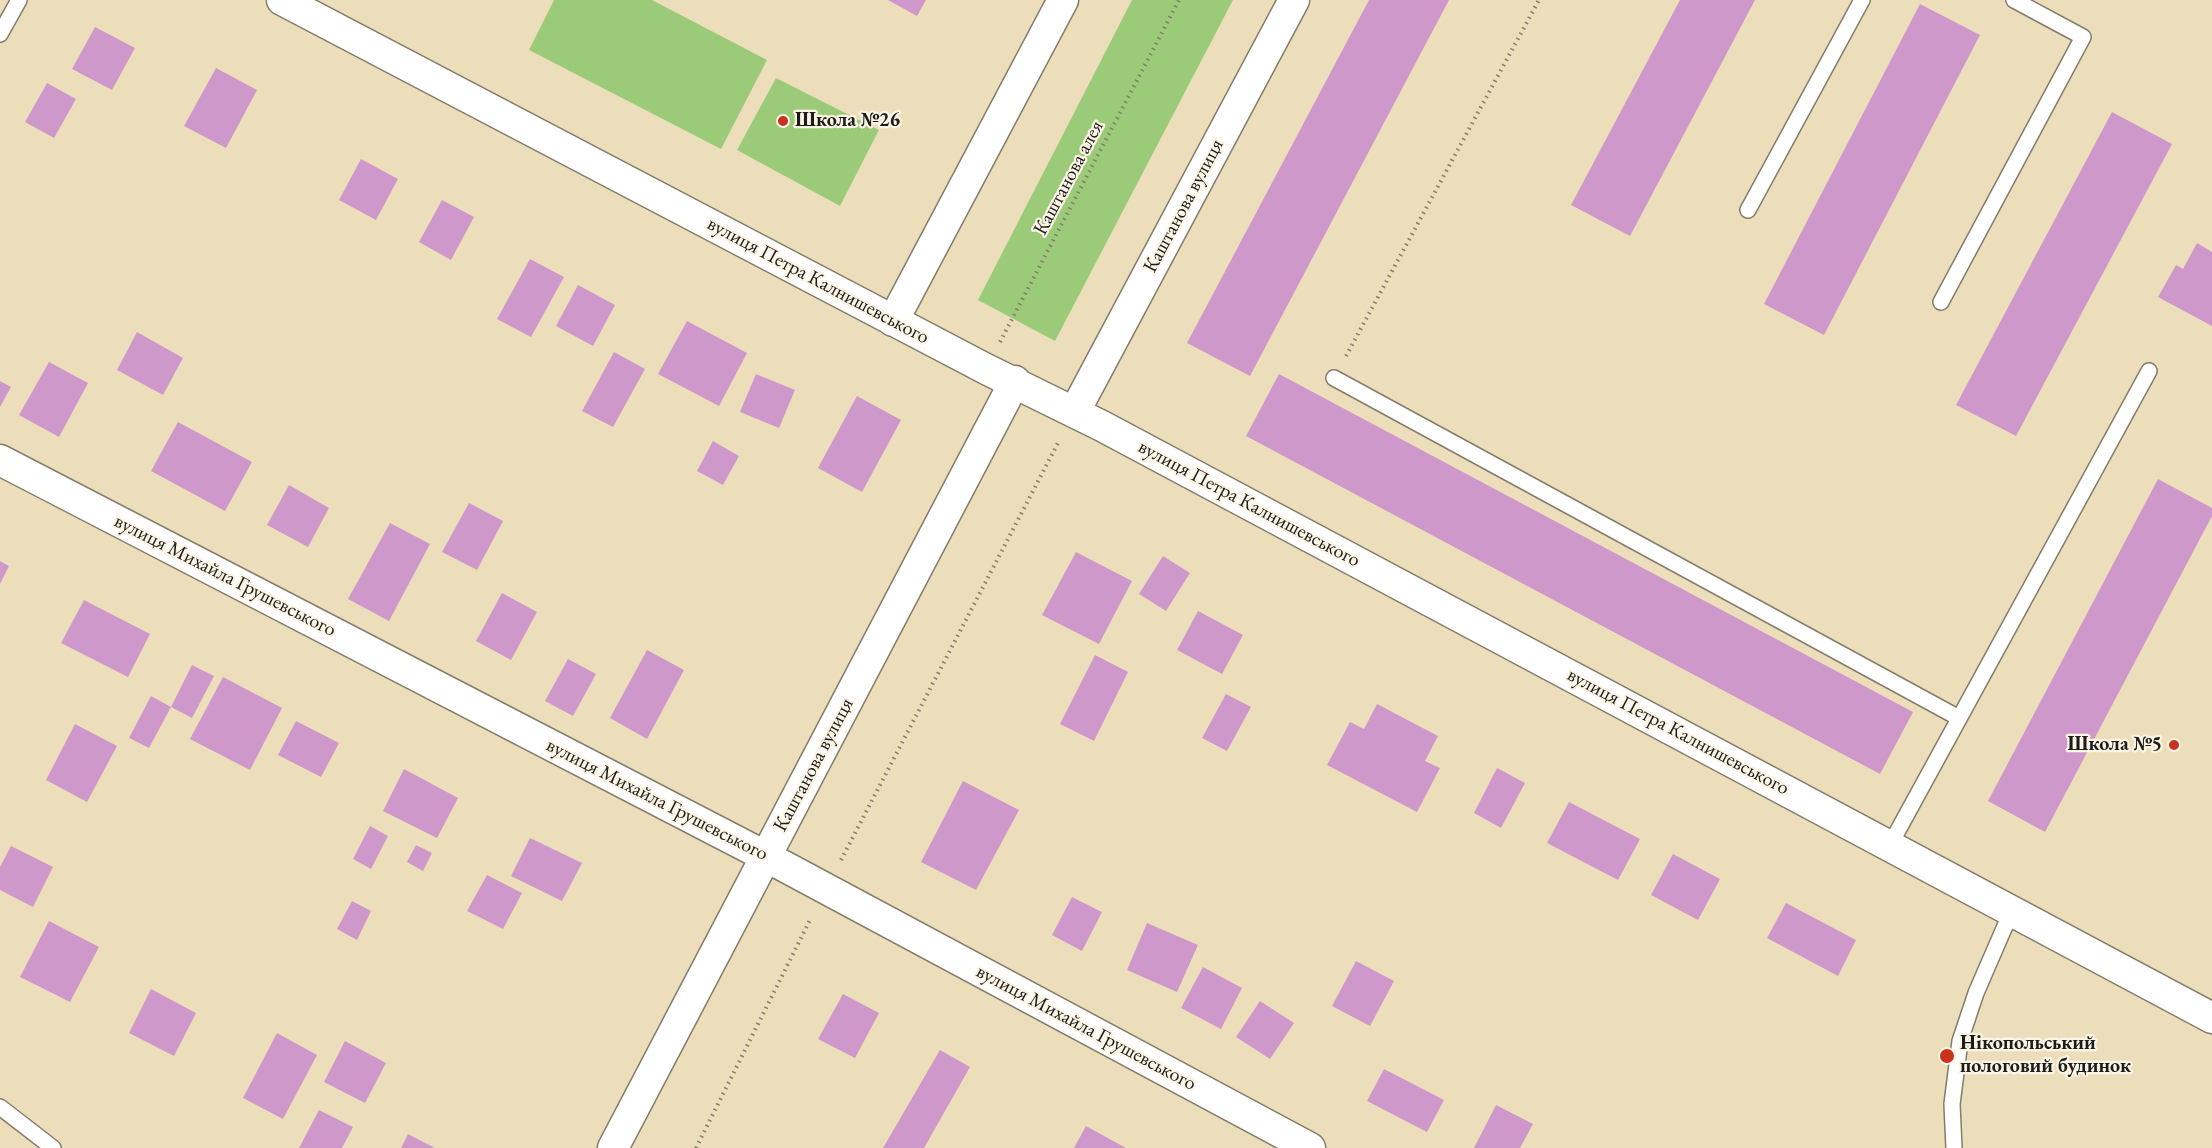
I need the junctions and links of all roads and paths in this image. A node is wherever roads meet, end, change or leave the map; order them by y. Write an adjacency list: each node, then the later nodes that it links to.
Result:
1 (19, 0): 9 (lane)
2 (282, 0): 12 (street, вулиця Петра Калнишевського)
3 (1063, 0): 12 (street)
4 (1179, 0): 13 (path, Каштанова алея)
5 (1294, 0): 17 (street, Каштанова вулиця)
6 (1539, 0): 15 (path)
7 (1862, 0): 10 (lane)
8 (2014, 0): 11 (lane)
9 (0, 34)
10 (1748, 210)
11 (1941, 302)
12 (893, 321): 13 (street, вулиця Петра Калнишевського)
13 (986, 369): 16 (street, вулиця Петра Калнишевського)
14 (2149, 371): 19 (lane)
15 (1334, 378): 19 (lane)
16 (1015, 381): 17 (street, вулиця Петра Калнишевського); 21 (street, Каштанова вулиця)
17 (1075, 411): 20 (street, вулиця Петра Калнишевського); 22 (path)
18 (0, 460): 21 (street, вулиця Михайла Грушевського)
19 (1959, 718): 20 (lane)
20 (1890, 845): 23 (street, вулиця Петра Калнишевського)
21 (765, 856): 22 (street, вулиця Михайла Грушевського); 27 (street, Каштанова вулиця)
22 (826, 889): 28 (path); 29 (street, вулиця Михайла Грушевського)
23 (2012, 910): 24 (street, вулиця Петра Калнишевського); 30 (lane)
24 (2212, 1018)
25 (0, 1107): 26 (lane)
26 (53, 1148)
27 (613, 1148)
28 (696, 1148)
29 (1310, 1148)
30 (1954, 1148)

